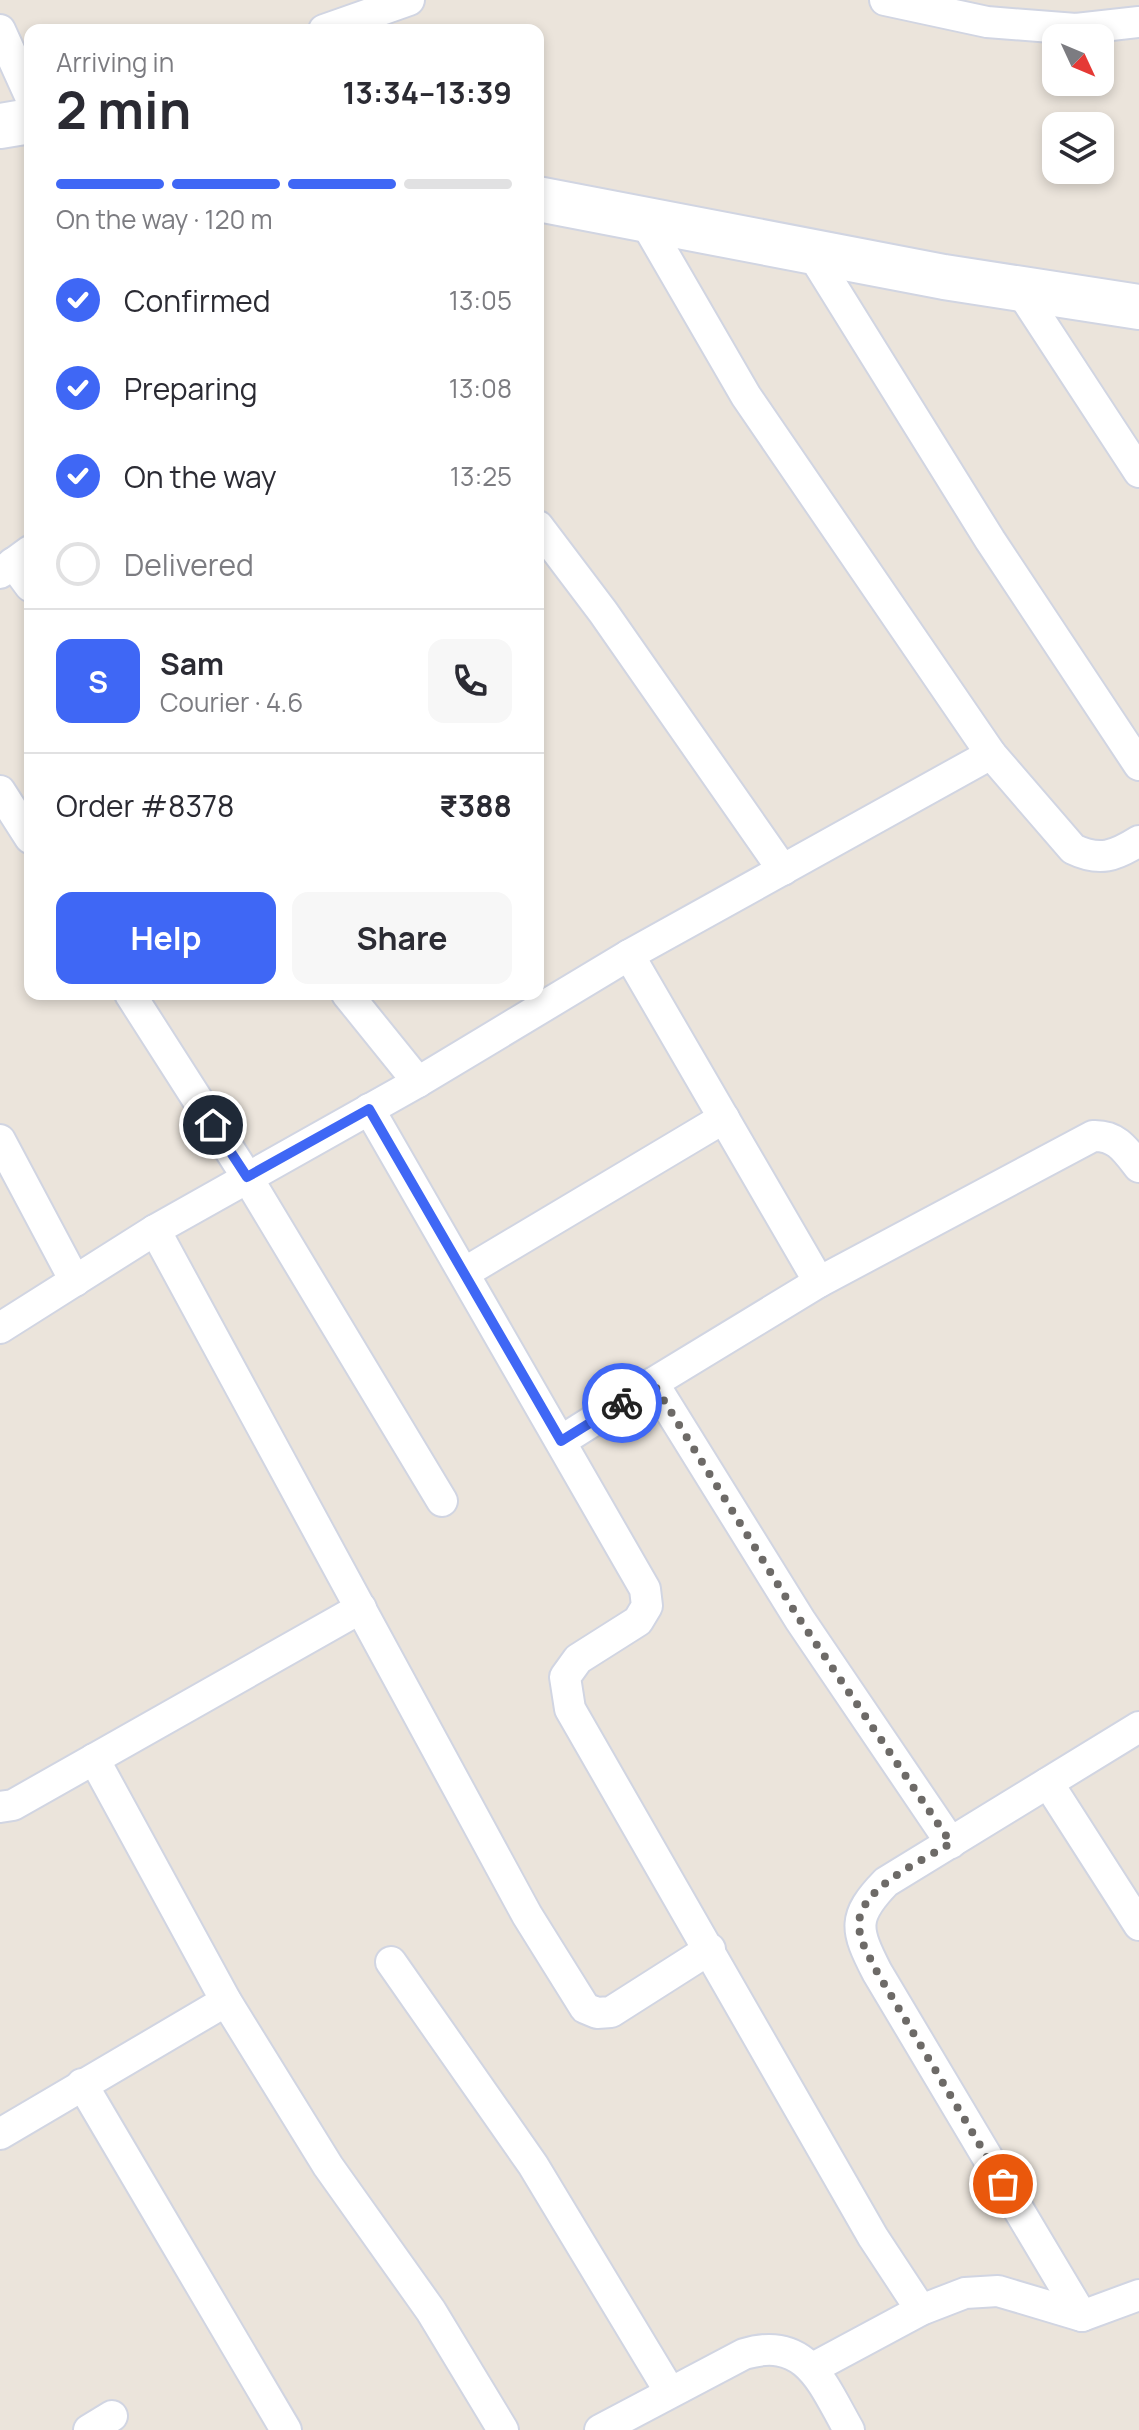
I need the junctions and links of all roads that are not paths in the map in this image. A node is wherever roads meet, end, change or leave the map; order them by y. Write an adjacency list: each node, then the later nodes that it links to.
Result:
1 (409, 0): 5 (street)
2 (885, 0): 3 (street)
3 (927, 5): 4 (street)
4 (1139, 22)
5 (341, 24)
6 (0, 30): 7 (street)
7 (24, 83)
8 (24, 122): 9 (street)
9 (0, 126)
10 (544, 200): 11 (street)
11 (644, 220): 12 (street); 17 (street)
12 (811, 252): 13 (street); 18 (street)
13 (1020, 290): 14 (street); 15 (street)
14 (1139, 307)
15 (1139, 472)
16 (544, 534): 22 (street)
17 (991, 754): 21 (street); 22 (street)
18 (1139, 765)
19 (0, 791): 20 (street)
20 (24, 829)
21 (1139, 841)
22 (783, 870): 23 (street)
23 (629, 955): 24 (street); 30 (street)
24 (544, 996)
25 (134, 1000): 33 (street)
26 (352, 1000): 28 (street)
27 (530, 1003): 28 (street)
28 (418, 1082): 29 (street)
29 (369, 1109): 33 (street); 35 (street)
30 (724, 1118): 35 (street); 37 (street)
31 (0, 1140): 36 (street)
32 (1139, 1167): 37 (street)
33 (247, 1177): 34 (street); 41 (street)
34 (155, 1230): 36 (street); 42 (street)
35 (464, 1273): 40 (street)
36 (75, 1281): 38 (street)
37 (819, 1282): 39 (street)
38 (0, 1328)
39 (653, 1383): 40 (street); 47 (street)
40 (561, 1441): 49 (street)
41 (442, 1501)
42 (361, 1608): 44 (street); 49 (street)
43 (1139, 1727): 45 (street)
44 (94, 1759): 46 (street); 51 (street)
45 (1048, 1783): 47 (street); 48 (street)
46 (0, 1807)
47 (951, 1843): 56 (street)
48 (1139, 1925)
49 (710, 1949): 55 (street)
50 (391, 1962): 58 (street)
51 (226, 2001): 52 (street); 60 (street)
52 (82, 2084): 53 (street); 59 (street)
53 (0, 2134)
54 (1139, 2295): 56 (street)
55 (921, 2310): 56 (street); 57 (street)
56 (1082, 2316)
57 (813, 2368): 58 (street); 62 (street)
58 (670, 2392): 61 (street)
59 (286, 2430)
60 (503, 2430)
61 (600, 2430)
62 (849, 2430)

